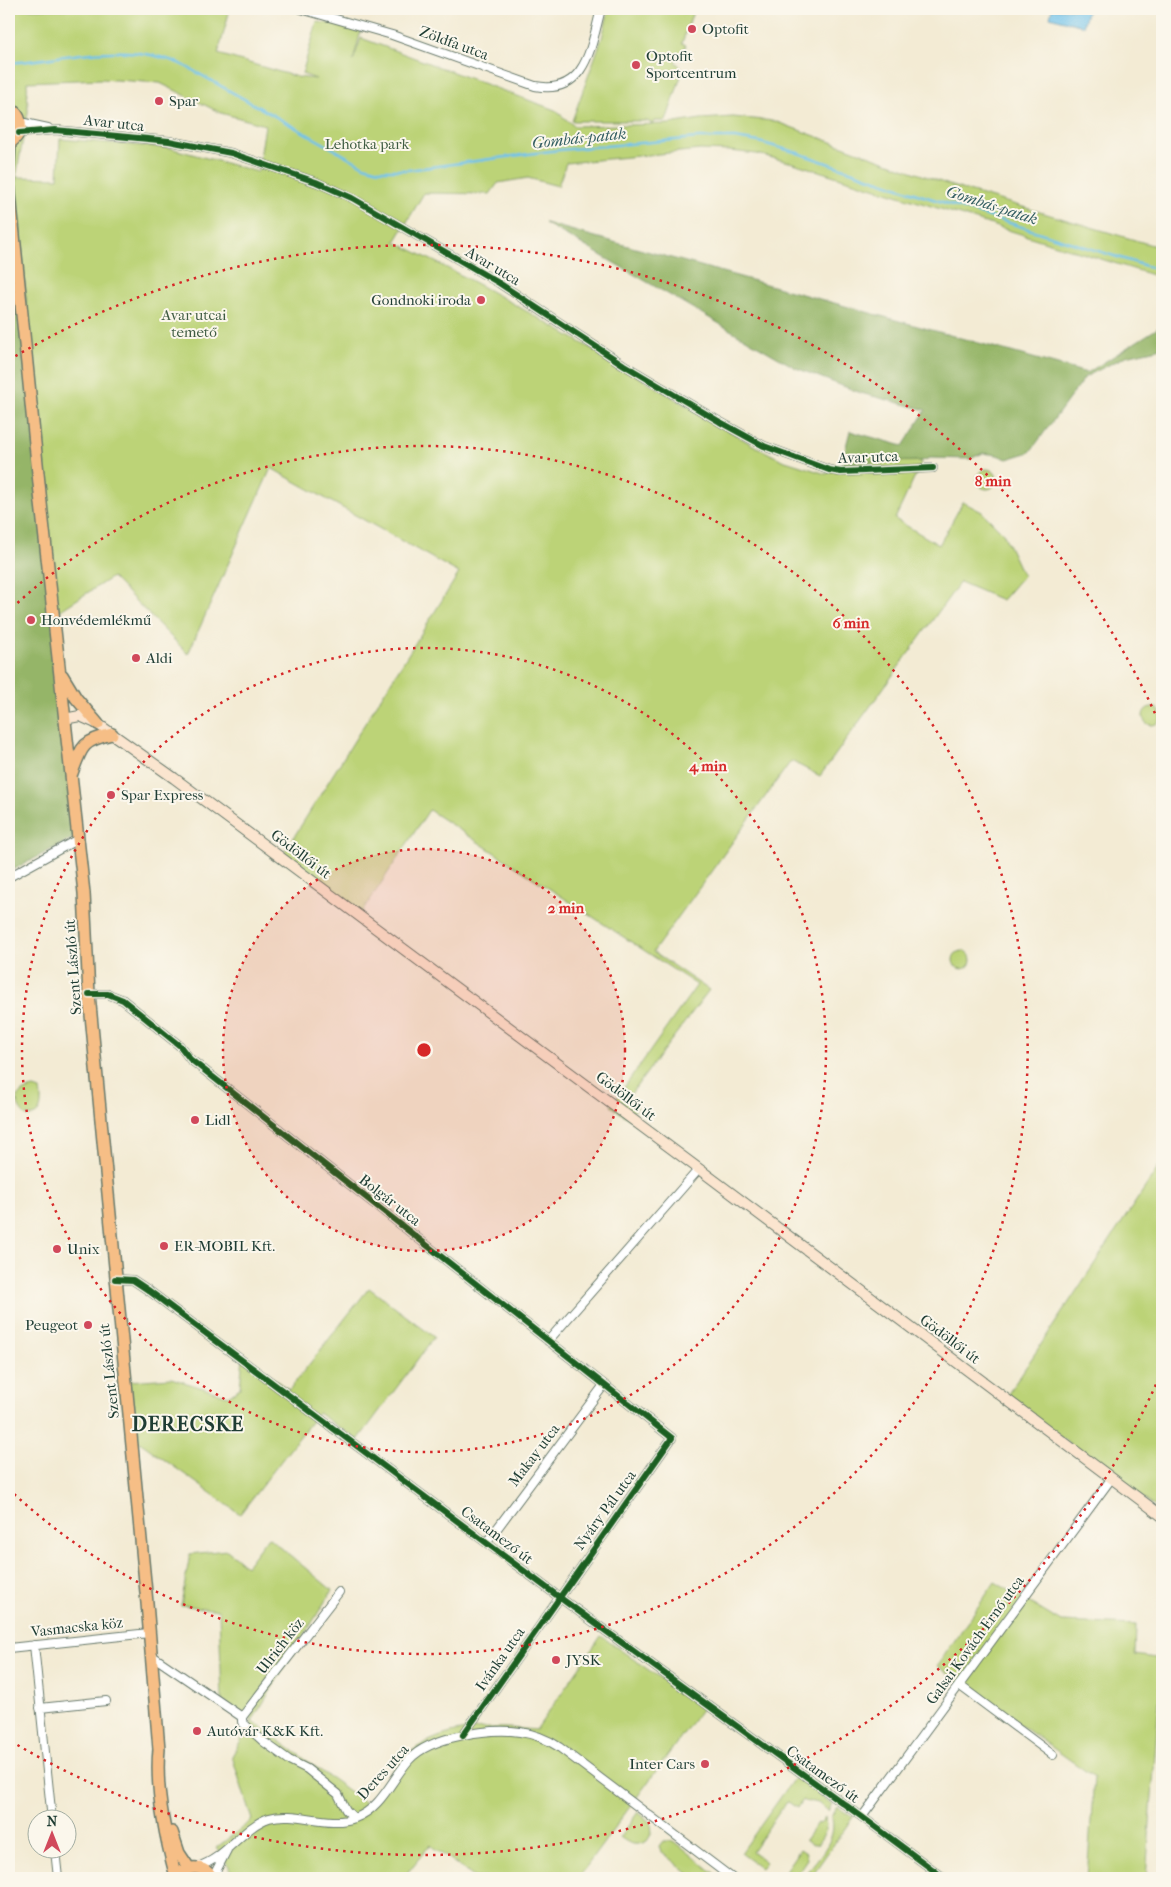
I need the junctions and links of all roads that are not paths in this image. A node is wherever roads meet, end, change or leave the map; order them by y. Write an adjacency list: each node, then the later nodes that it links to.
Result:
1 (301, 9): 2 (street, Zöldfa utca)
2 (601, 9)
3 (9, 108): 5 (main road)
4 (55, 130): 5 (street, Avar utca); 5 (street); 8 (street, Avar utca)
5 (15, 135): 6 (main road)
6 (9, 164)
7 (9, 185): 9 (main road, Szent László út)
8 (933, 468)
9 (60, 671): 10 (main road, Szent László út); 11 (main road)
10 (64, 719): 11 (main road, Gödöllői út); 13 (main road, Szent László út)
11 (98, 724): 12 (main road, Gödöllői út)
12 (112, 734): 13 (main road); 17 (main road, Gödöllői út)
13 (71, 775): 14 (main road, Szent László út)
14 (78, 839): 15 (street); 16 (main road, Szent László út)
15 (9, 877)
16 (89, 994): 18 (main road, Szent László út); 19 (street, Bolgár utca)
17 (699, 1169): 19 (street); 22 (main road, Gödöllői út)
18 (115, 1279): 24 (street, Csatamező út); 27 (main road, Szent László út)
19 (548, 1341): 20 (street, Bolgár utca)
20 (604, 1385): 21 (street, Bolgár utca); 24 (street, Makay utca)
21 (672, 1438): 26 (street, Nyáry Pál utca)
22 (1111, 1479): 23 (main road, Gödöllői út); 31 (street, Galsai Kovách Ernő utca)
23 (1162, 1516)
24 (487, 1542): 26 (street, Csatamező út)
25 (339, 1592): 34 (street, Ulrich köz)
26 (559, 1597): 35 (street, Ivánka utca); 39 (street, Csatamező út)
27 (149, 1633): 28 (street, Vasmacska köz); 30 (main road, Szent László út)
28 (34, 1645): 29 (street, Vasmacska köz); 33 (street)
29 (9, 1648)
30 (151, 1655): 34 (street); 36 (main road, Szent László út)
31 (959, 1685): 37 (street); 39 (street, Galsai Kovách Ernő utca)
32 (106, 1701): 33 (street)
33 (40, 1708): 38 (street)
34 (242, 1716): 40 (street)
35 (462, 1735): 40 (street, Deres utca); 47 (street, Deres utca)
36 (160, 1749): 43 (main road); 45 (main road)
37 (1053, 1755)
38 (51, 1810)
39 (862, 1817): 48 (street, Csatamező út)
40 (354, 1818): 41 (street, Deres utca)
41 (228, 1850): 43 (street); 46 (street)
42 (56, 1860): 44 (street)
43 (192, 1868): 45 (main road); 46 (main road)
44 (58, 1878)
45 (176, 1878)
46 (213, 1878)
47 (732, 1878)
48 (944, 1878)

